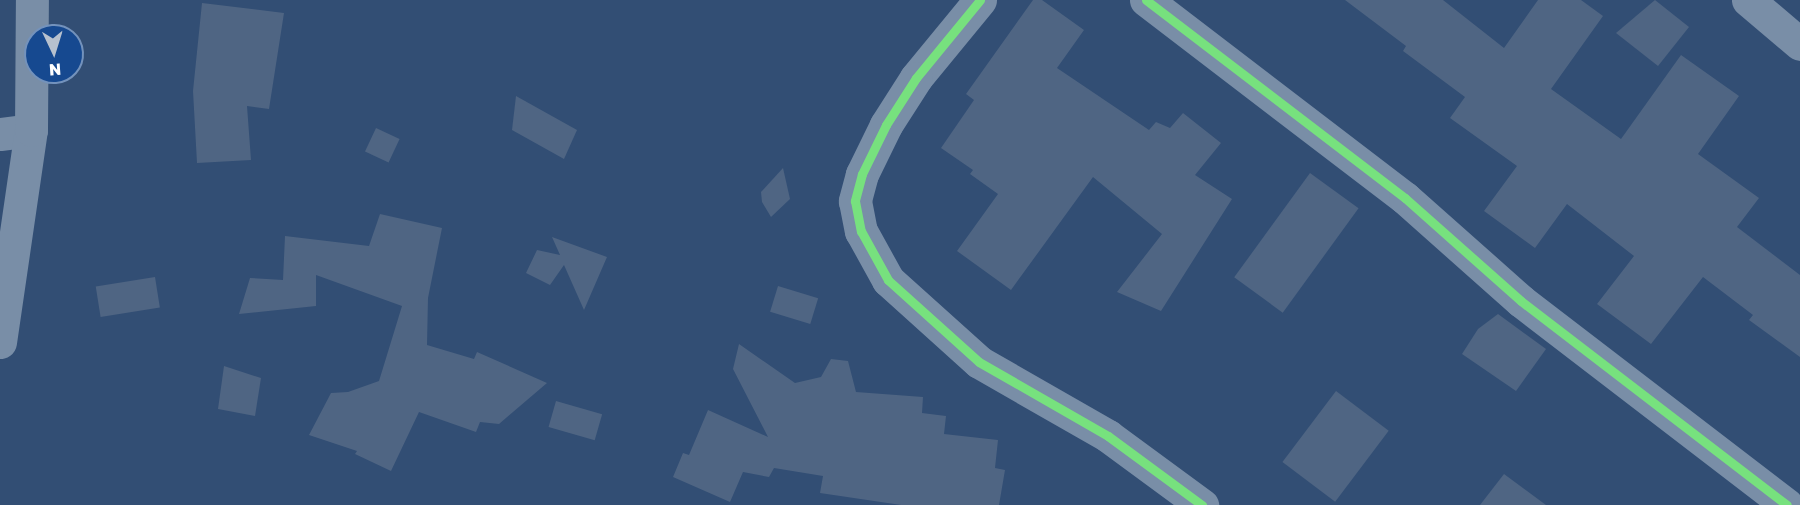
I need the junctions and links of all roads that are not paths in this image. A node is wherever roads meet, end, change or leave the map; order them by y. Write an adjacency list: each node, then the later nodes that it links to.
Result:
1 (32, 0): 6 (street)
2 (980, 0): 8 (street)
3 (1146, 0): 9 (street)
4 (1748, 0): 5 (street)
5 (1800, 44)
6 (16, 132): 7 (street)
7 (0, 342)
8 (1202, 505)
9 (1787, 505)

